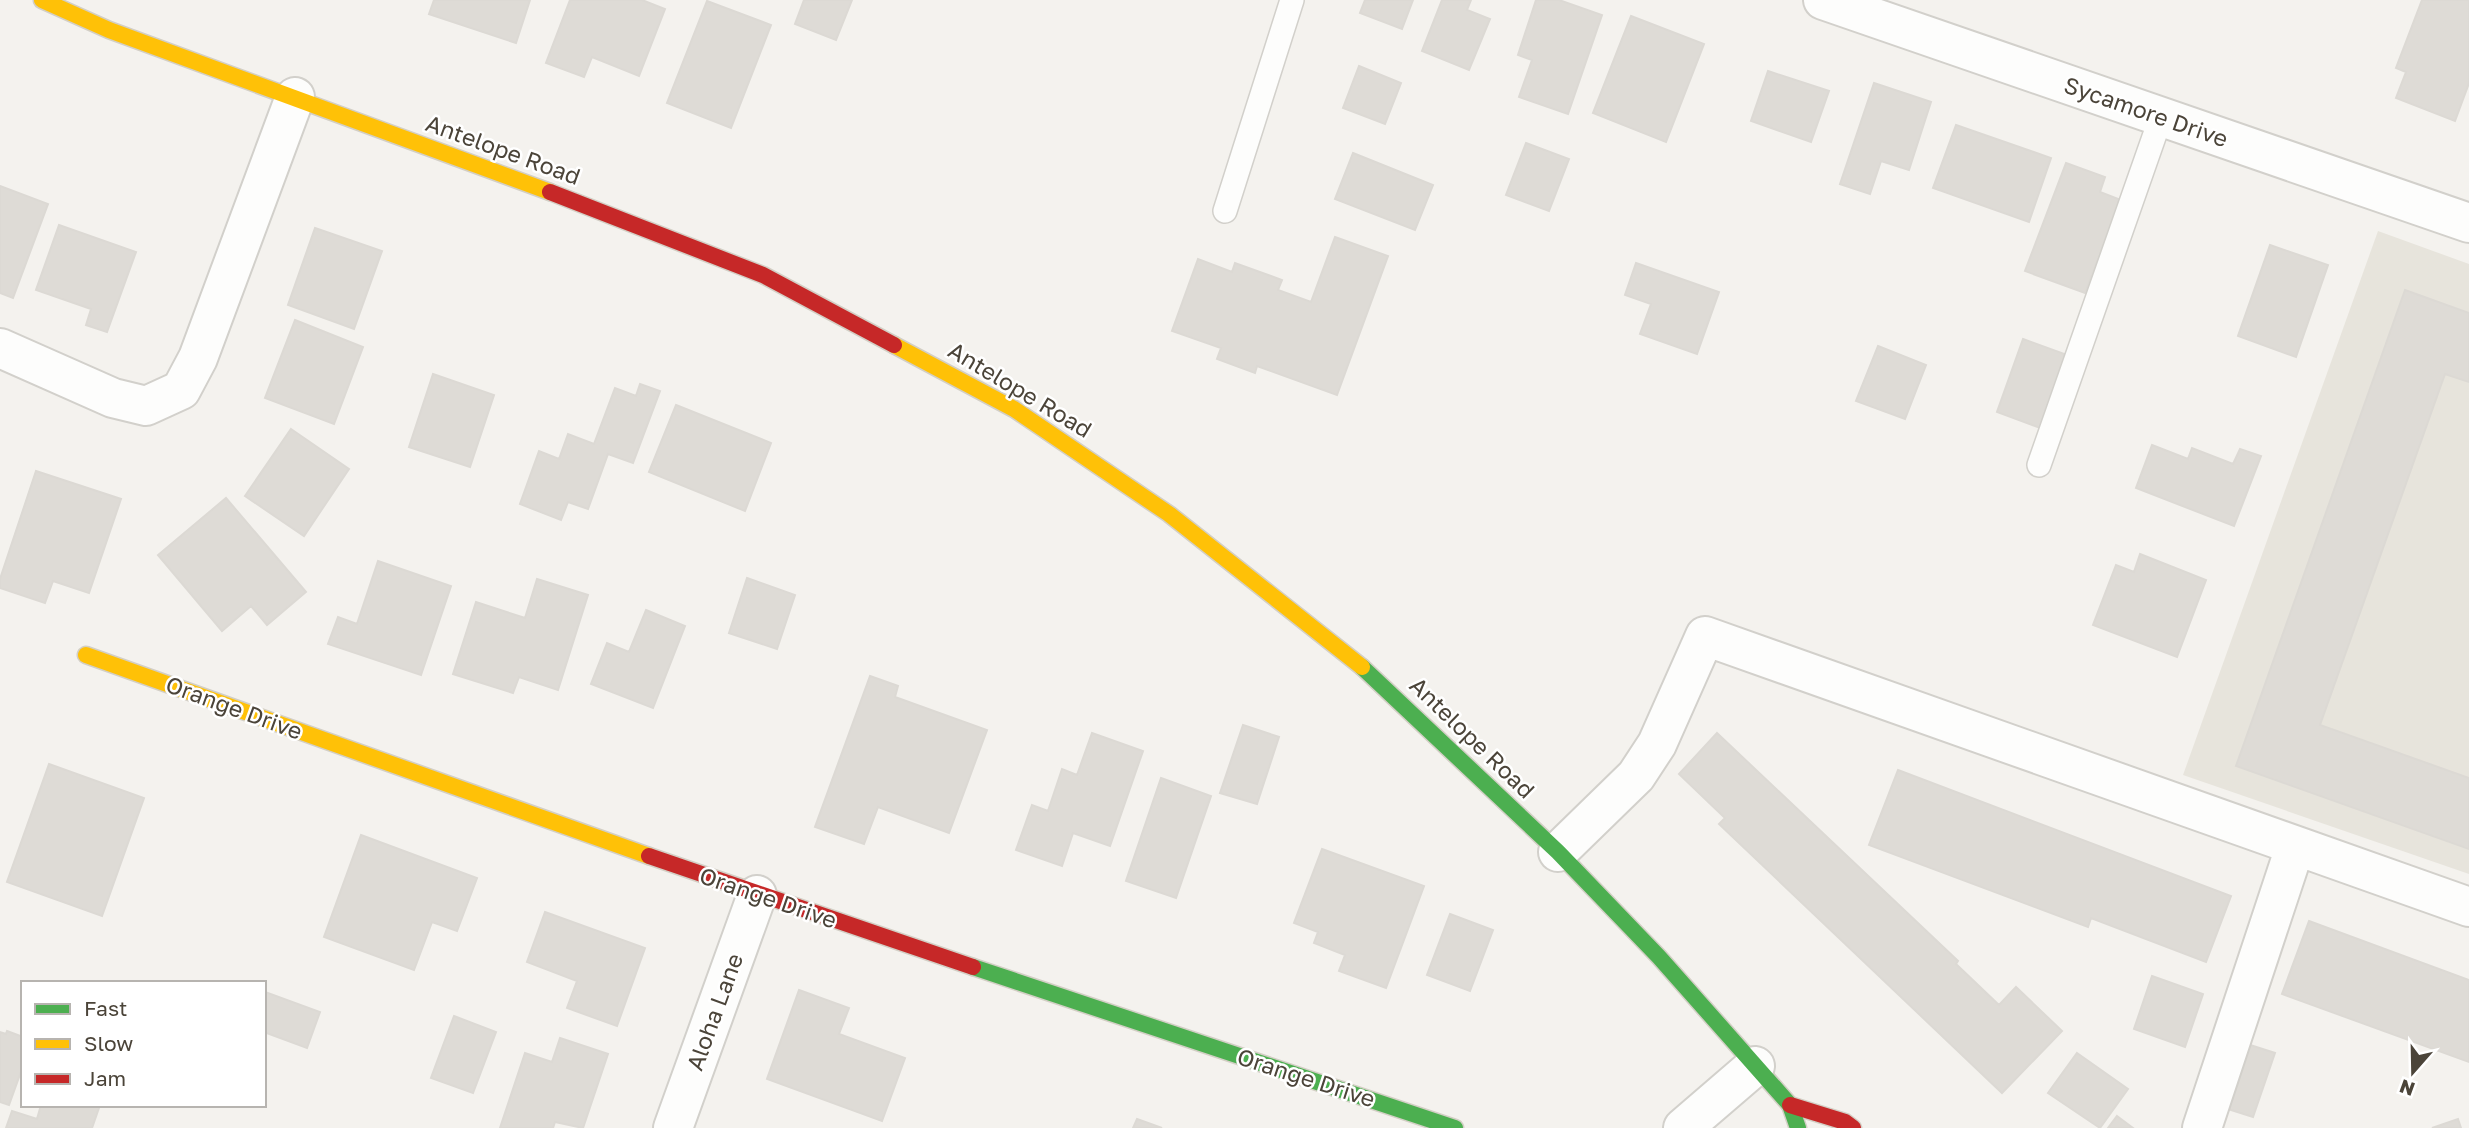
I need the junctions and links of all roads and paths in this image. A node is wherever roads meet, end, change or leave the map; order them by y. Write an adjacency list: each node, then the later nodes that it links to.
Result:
1 (42, 0): 4 (main road, Antelope Road)
2 (1292, 0): 6 (lane)
3 (1823, 0): 5 (street, Sycamore Drive)
4 (295, 97): 8 (street); 12 (main road, Antelope Road)
5 (2161, 117): 7 (street, Sycamore Drive); 9 (lane)
6 (1226, 211)
7 (2469, 223)
8 (0, 348)
9 (2039, 465)
10 (86, 655): 13 (main road, Orange Drive)
11 (2295, 847): 12 (street); 14 (street); 22 (street)
12 (1558, 852): 15 (main road, Antelope Road)
13 (757, 895): 17 (street, Aloha Lane); 18 (main road, Orange Drive)
14 (2469, 907)
15 (1755, 1066): 16 (main road, Antelope Road); 19 (street)
16 (1790, 1105): 20 (main road, Antelope Road); 21 (main road)
17 (673, 1128)
18 (1455, 1128)
19 (1683, 1128)
20 (1798, 1128)
21 (1853, 1128)
22 (2202, 1128)

